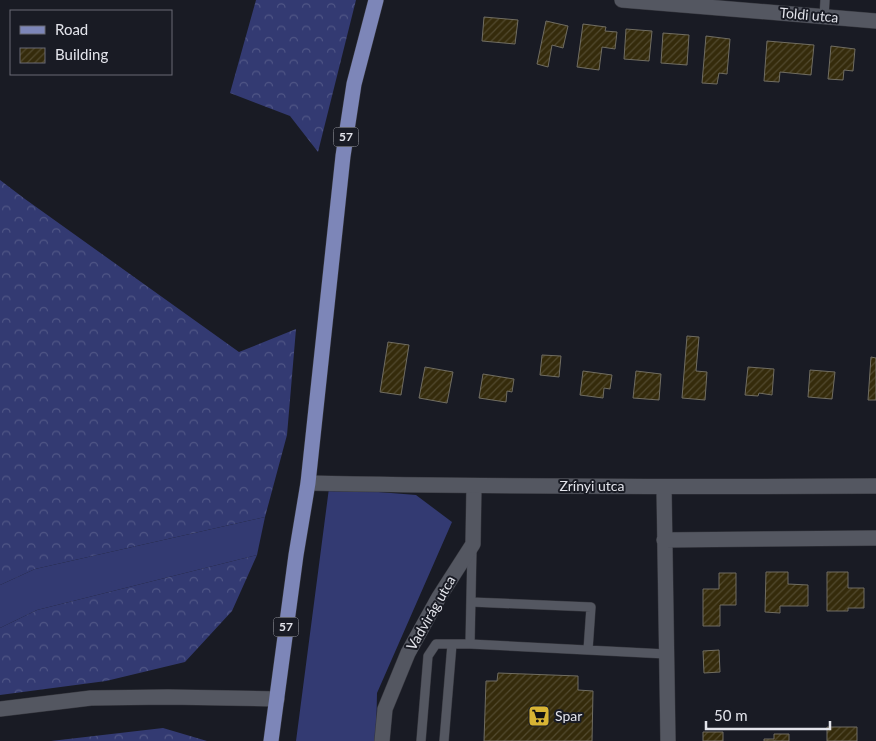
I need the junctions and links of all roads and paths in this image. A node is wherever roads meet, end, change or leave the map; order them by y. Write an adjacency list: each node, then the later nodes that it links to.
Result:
1 (376, 0): 6 (main road, 57)
2 (622, 0): 4 (street, Toldi utca)
3 (825, 0): 4 (lane)
4 (824, 17): 5 (street, Toldi utca)
5 (876, 21)
6 (308, 483): 7 (street, Zrínyi utca); 18 (main road, 57)
7 (474, 486): 9 (street, Zrínyi utca); 12 (street, Vadvirág utca)
8 (876, 486): 9 (street, Zrínyi utca)
9 (664, 487): 11 (street)
10 (876, 538): 11 (street)
11 (664, 540): 17 (street)
12 (472, 544): 13 (lane); 21 (street, Vadvirág utca)
13 (471, 602): 15 (lane); 16 (lane)
14 (452, 644): 15 (lane); 22 (lane); 23 (lane)
15 (470, 644): 16 (lane)
16 (588, 650): 17 (lane)
17 (666, 654): 24 (street)
18 (277, 698): 19 (street); 20 (main road, 57)
19 (0, 709)
20 (271, 741)
21 (382, 741)
22 (422, 741)
23 (444, 741)
24 (668, 741)

